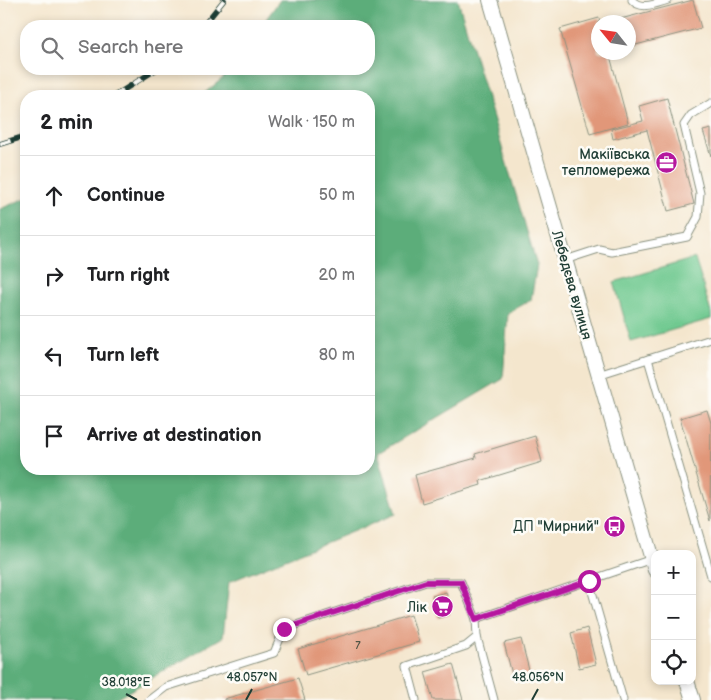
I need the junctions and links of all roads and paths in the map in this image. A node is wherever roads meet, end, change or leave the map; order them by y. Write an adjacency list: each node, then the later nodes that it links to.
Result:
1 (490, 0): 5 (street, Лебедєва вулиця)
2 (632, 0): 3 (lane)
3 (668, 0)
4 (711, 103): 5 (lane)
5 (565, 260): 8 (street, Лебедєва вулиця)
6 (711, 339): 7 (lane)
7 (648, 359): 8 (lane); 11 (lane)
8 (598, 375): 9 (street, Лебедєва вулиця)
9 (651, 558)
10 (651, 566): 12 (lane)
11 (711, 576)
12 (589, 581): 13 (lane); 19 (lane)
13 (476, 619): 14 (lane); 16 (lane)
14 (477, 637): 17 (lane); 18 (lane)
15 (688, 685): 20 (street)
16 (149, 700)
17 (416, 700)
18 (494, 700)
19 (623, 700)
20 (692, 700)

